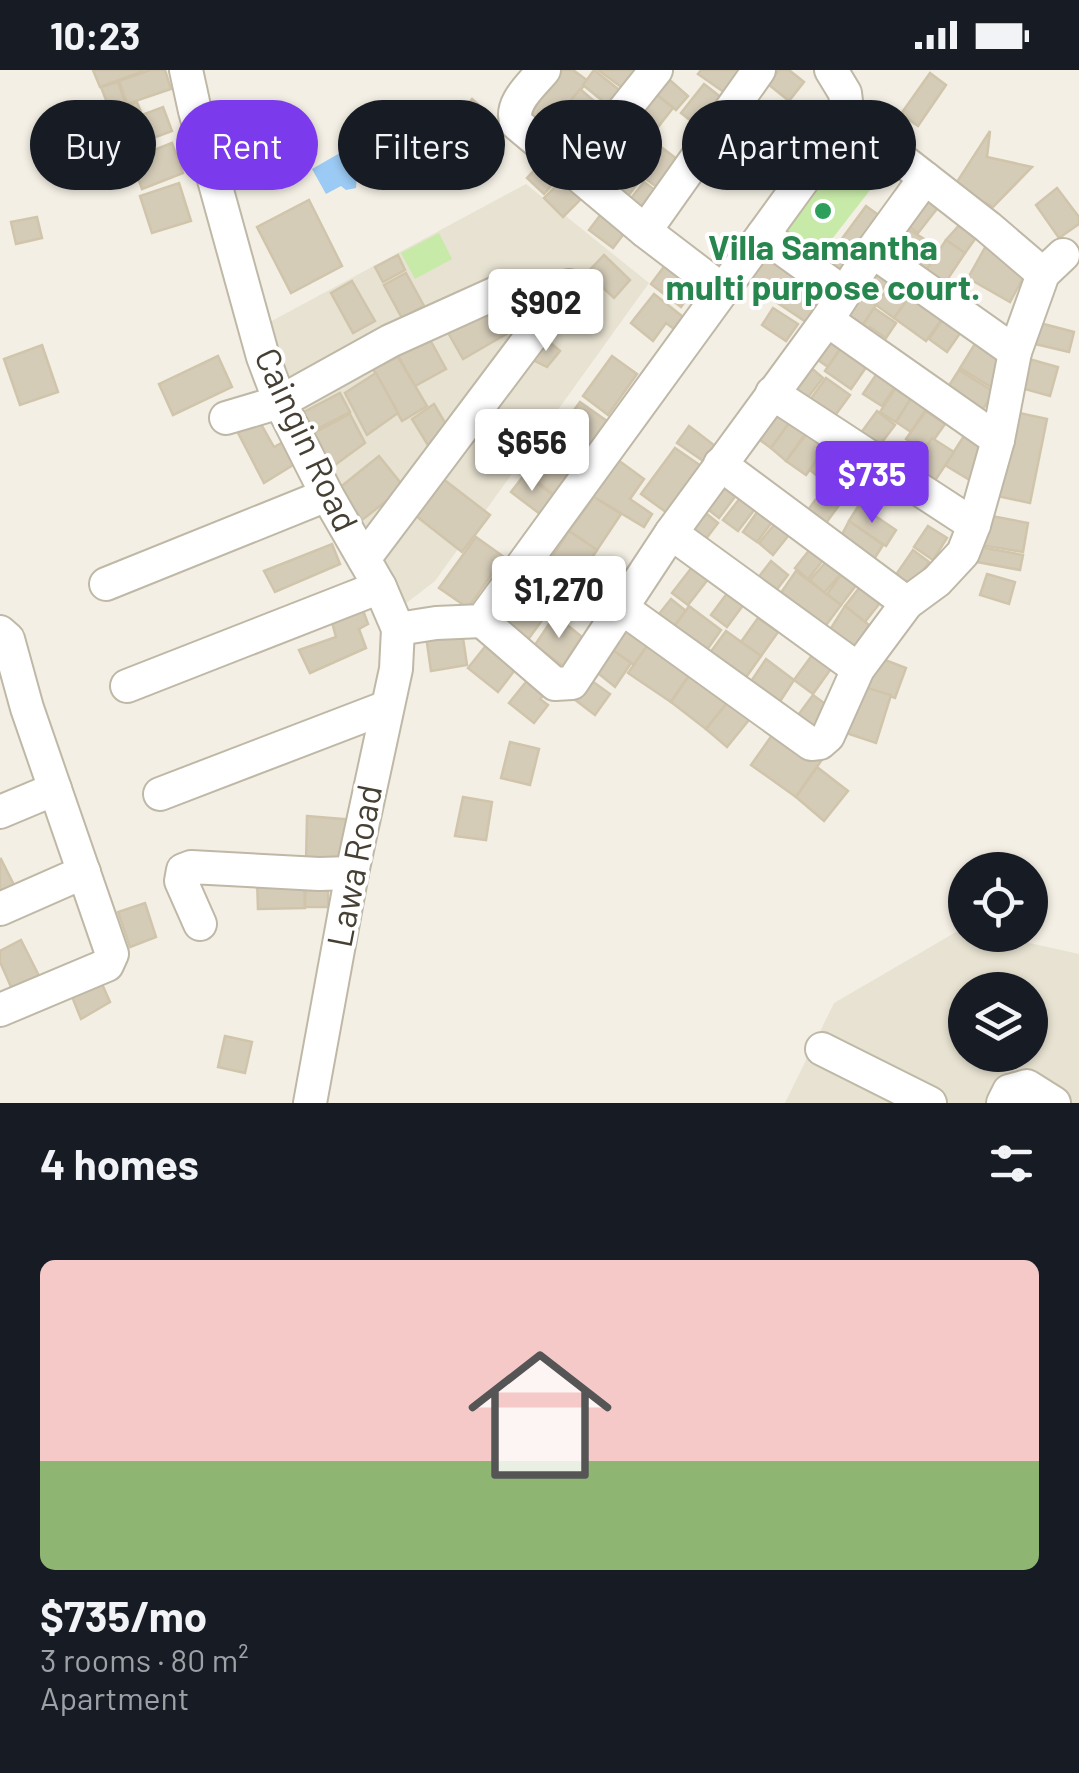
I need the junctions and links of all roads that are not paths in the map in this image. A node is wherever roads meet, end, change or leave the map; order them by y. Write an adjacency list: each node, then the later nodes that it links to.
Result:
1 (186, 70): 20 (street, Caingin Road)
2 (544, 70): 8 (street)
3 (656, 70): 6 (street)
4 (759, 70): 13 (street)
5 (831, 70): 7 (street)
6 (632, 100)
7 (846, 100)
8 (525, 131)
9 (916, 171): 10 (street)
10 (925, 178): 15 (street); 18 (street)
11 (595, 190): 13 (street)
12 (795, 190): 14 (street)
13 (645, 231): 16 (street)
14 (762, 235): 16 (street); 17 (street)
15 (872, 251): 17 (street); 18 (street)
16 (721, 289): 31 (street)
17 (836, 306): 19 (street); 22 (street)
18 (1016, 352): 22 (street)
19 (772, 392): 23 (street); 25 (street)
20 (280, 402): 21 (street); 24 (street, Caingin Road); 27 (street)
21 (226, 418)
22 (998, 440): 25 (street)
23 (720, 464): 26 (street); 29 (street)
24 (327, 495): 27 (street, Caingin Road); 28 (street)
25 (974, 525): 29 (street)
26 (671, 533): 30 (street); 34 (street)
27 (372, 573): 32 (street, Caingin Road); 35 (street)
28 (106, 584)
29 (907, 603): 34 (street)
30 (622, 608): 31 (street); 34 (street)
31 (482, 621): 32 (street)
32 (398, 629): 36 (street, Lawa Road)
33 (0, 632): 37 (street)
34 (858, 669)
35 (127, 686)
36 (387, 707): 39 (street); 42 (street, Lawa Road)
37 (13, 714): 38 (street)
38 (55, 789): 40 (street); 41 (street)
39 (160, 794)
40 (0, 812)
41 (84, 872): 43 (street); 45 (street)
42 (352, 873): 44 (street); 48 (street, Lawa Road)
43 (0, 909)
44 (200, 924)
45 (0, 1010)
46 (822, 1050): 47 (street)
47 (876, 1092): 49 (street)
48 (310, 1103)
49 (930, 1103)
50 (1002, 1103): 51 (street)
51 (1054, 1103)

